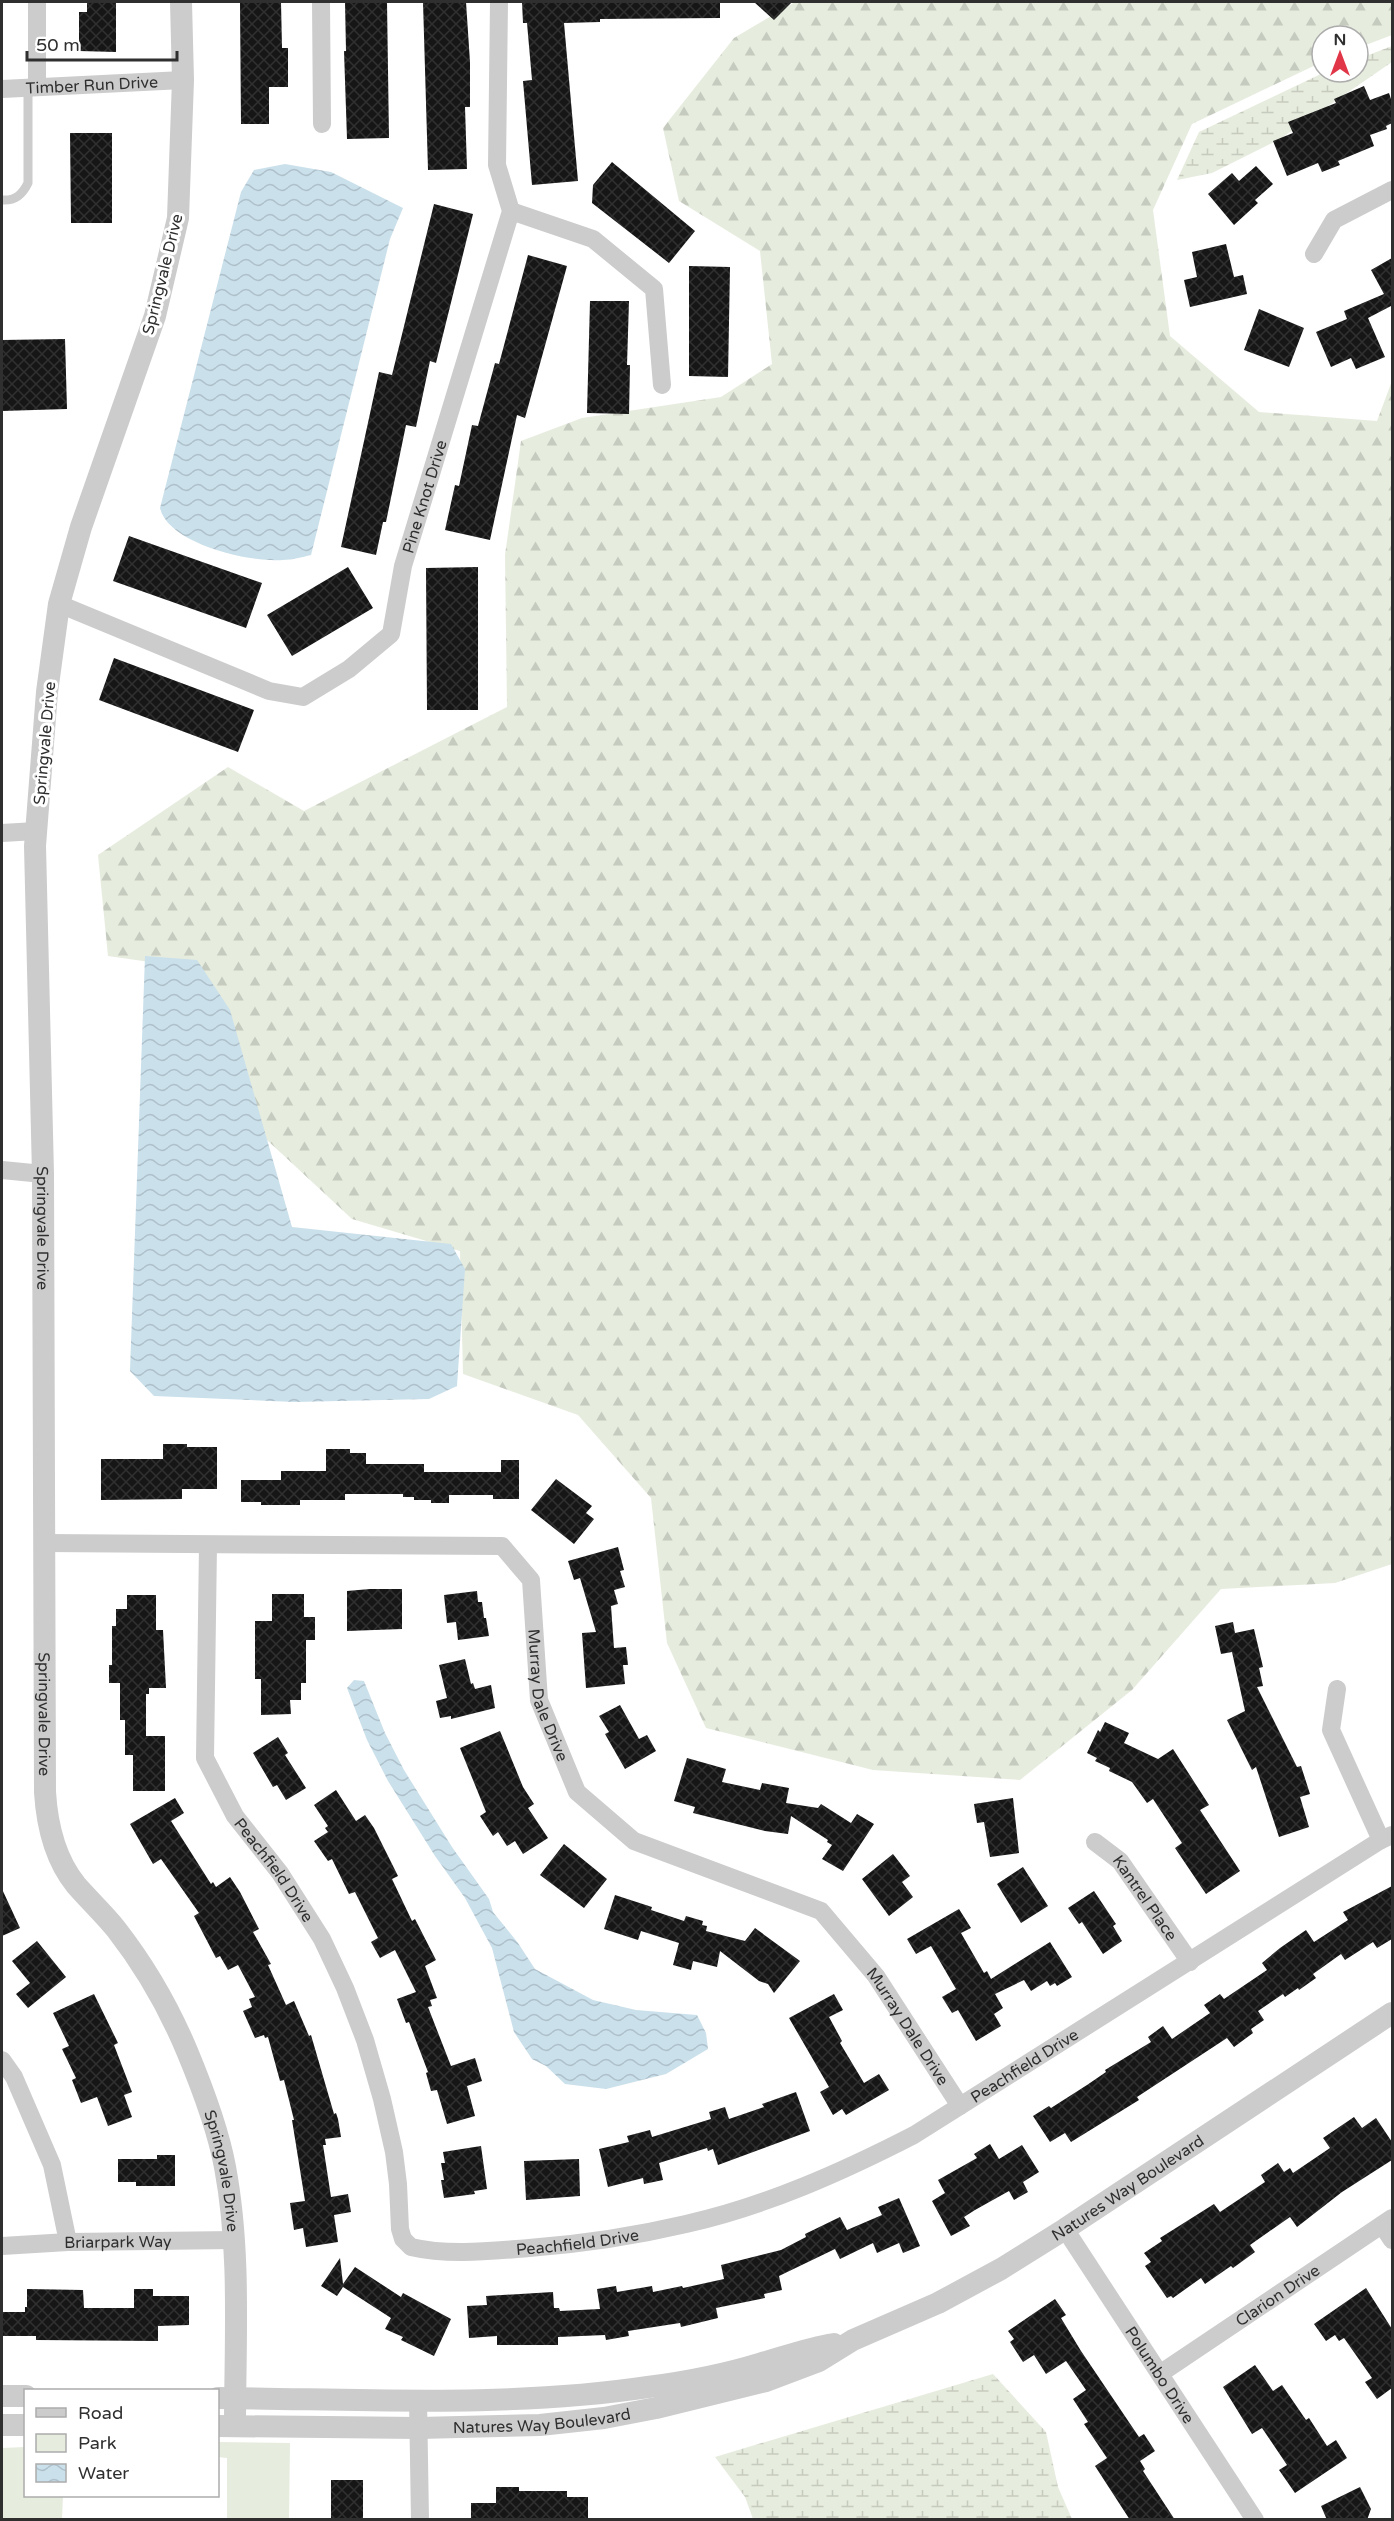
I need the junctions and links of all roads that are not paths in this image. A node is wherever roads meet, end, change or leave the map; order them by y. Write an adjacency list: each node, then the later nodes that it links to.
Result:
1 (37, 2): 6 (street)
2 (181, 2): 5 (street, Springvale Drive)
3 (321, 2): 8 (street)
4 (499, 2): 11 (street)
5 (183, 80): 6 (street, Timber Run Drive); 14 (street, Springvale Drive)
6 (33, 88): 7 (street, Timber Run Drive); 10 (lane)
7 (2, 90)
8 (322, 124)
9 (1392, 190): 12 (street)
10 (2, 200)
11 (511, 211): 13 (street); 14 (street, Pine Knot Drive)
12 (1314, 254)
13 (662, 385)
14 (59, 604): 15 (street, Springvale Drive)
15 (36, 831): 16 (street); 18 (street, Springvale Drive)
16 (2, 833)
17 (2, 1170): 18 (street)
18 (43, 1174): 19 (street, Springvale Drive)
19 (44, 1543): 20 (street, Murray Dale Drive); 30 (street, Springvale Drive)
20 (208, 1545): 27 (street, Murray Dale Drive); 27 (street, Peachfield Drive)
21 (1337, 1689): 22 (street)
22 (1387, 1837): 24 (street, Peachfield Drive)
23 (1095, 1842): 24 (street, Kantrel Place)
24 (1190, 1962): 27 (street, Peachfield Drive)
25 (1392, 2013): 29 (street, Natures Way Boulevard)
26 (2, 2060): 31 (street)
27 (960, 2106)
28 (1389, 2228): 34 (street, Clarion Drive)
29 (1065, 2229): 33 (street, Natures Way Boulevard); 34 (street, Polumbo Drive)
30 (235, 2240): 31 (street, Briarpark Way); 37 (street, Springvale Drive)
31 (68, 2242): 32 (street, Briarpark Way)
32 (2, 2247)
33 (853, 2340): 38 (street, Natures Way Boulevard); 42 (street, Natures Way Boulevard)
34 (1161, 2373): 44 (street, Polumbo Drive)
35 (2, 2396): 36 (street)
36 (24, 2396)
37 (226, 2398): 38 (street, Natures Way Boulevard); 41 (street, Springvale Drive)
38 (418, 2399): 42 (street)
39 (2, 2425): 40 (street)
40 (24, 2425)
41 (226, 2426): 42 (street, Natures Way Boulevard)
42 (418, 2428): 43 (street)
43 (420, 2520)
44 (1255, 2520)

